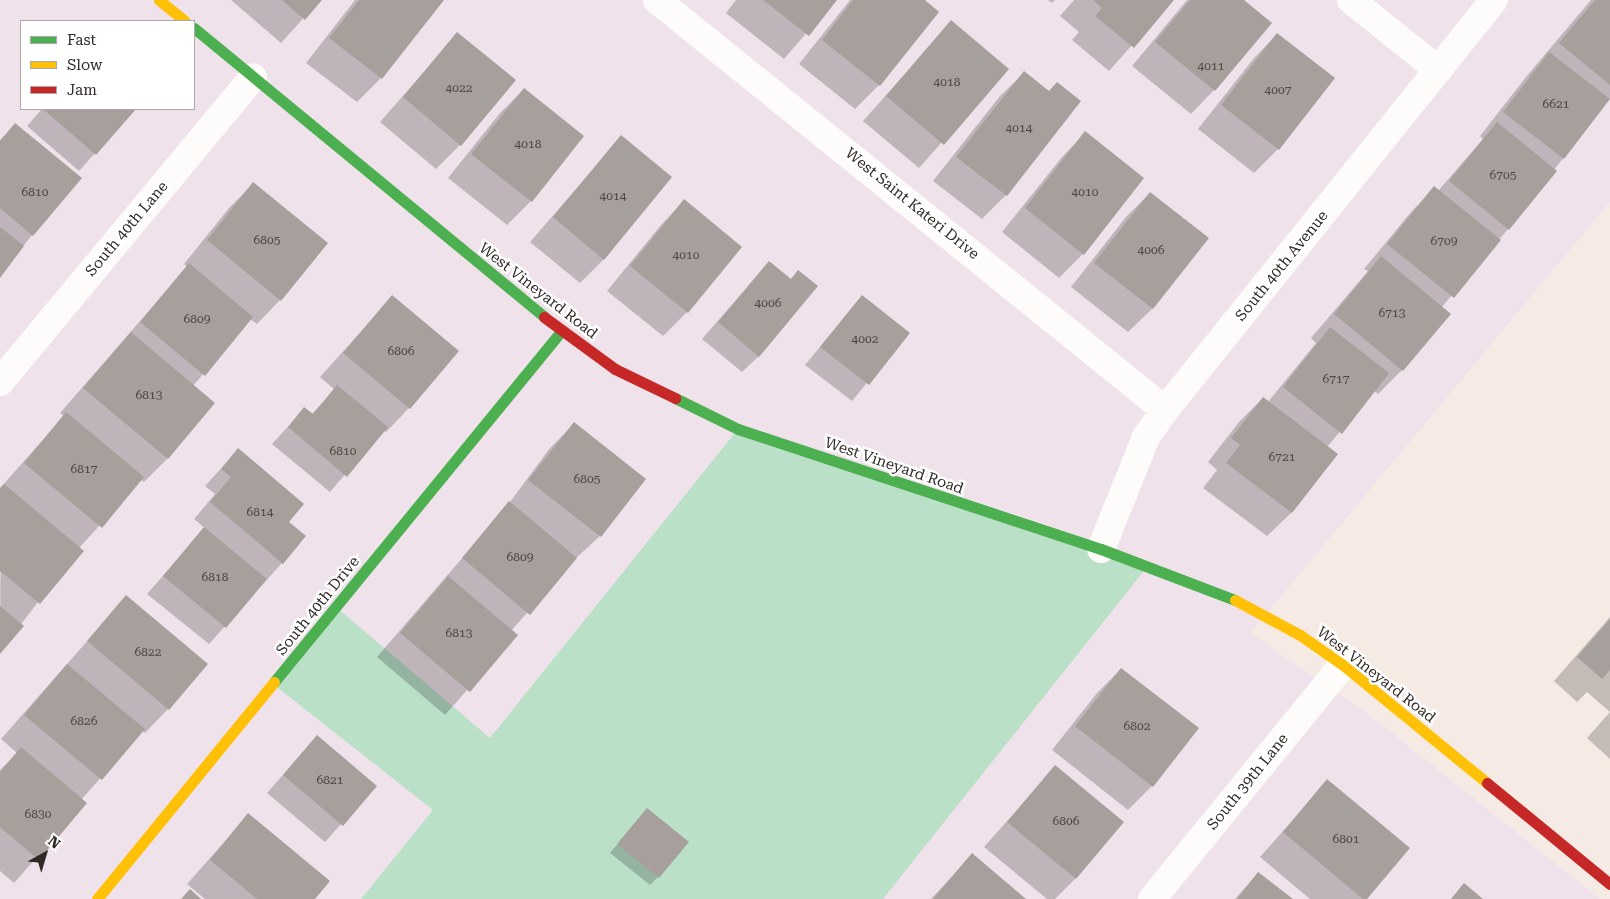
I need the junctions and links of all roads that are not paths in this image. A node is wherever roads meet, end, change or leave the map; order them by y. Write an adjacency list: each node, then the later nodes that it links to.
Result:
1 (159, 0): 5 (street)
2 (657, 0): 11 (street, West Saint Kateri Drive)
3 (1351, 0): 7 (street)
4 (1494, 0): 7 (street, South 40th Avenue)
5 (184, 20)
6 (195, 29): 8 (street, West Vineyard Road)
7 (1438, 70): 11 (street, South 40th Avenue)
8 (253, 77): 9 (street, West Vineyard Road); 10 (street, South 40th Lane)
9 (561, 331): 12 (street, West Vineyard Road); 15 (street, South 40th Drive)
10 (0, 382)
11 (1166, 410): 12 (street, South 40th Avenue)
12 (1101, 549): 13 (street, West Vineyard Road)
13 (1343, 665): 14 (street, West Vineyard Road); 16 (street, South 39th Lane)
14 (1610, 884)
15 (97, 899)
16 (1152, 899)

